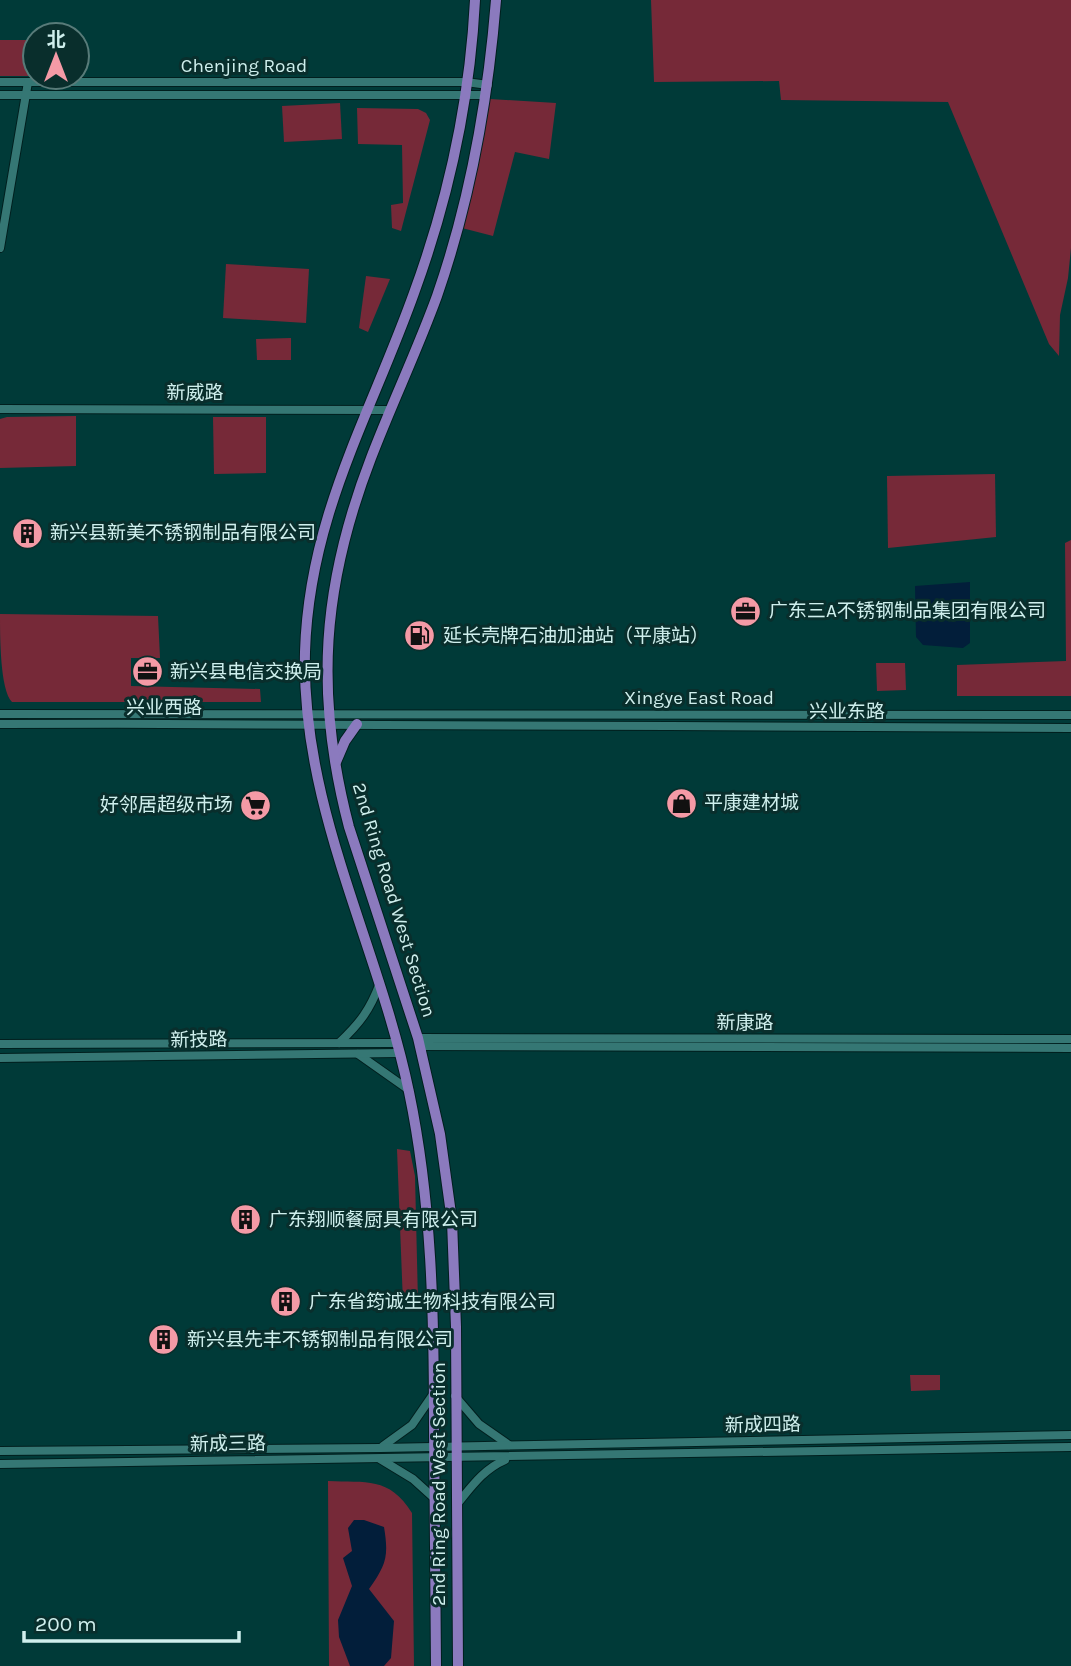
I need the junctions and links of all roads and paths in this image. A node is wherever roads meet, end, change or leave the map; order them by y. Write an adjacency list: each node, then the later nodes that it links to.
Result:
1 (475, 0): 6 (main road, 2nd Ring Road West Section)
2 (496, 0): 7 (main road, 2nd Ring Road West Section)
3 (0, 82): 4 (street, Chenjing Road)
4 (21, 82)
5 (91, 82): 6 (street, Chenjing Road)
6 (466, 82): 7 (street, Chenjing Road); 11 (main road, 2nd Ring Road West Section)
7 (487, 90): 11 (street, Chenjing Road); 15 (main road, 2nd Ring Road West Section)
8 (26, 91): 10 (street)
9 (0, 95): 10 (street, Chenjing Road)
10 (25, 95): 11 (street, Chenjing Road); 12 (street)
11 (464, 95): 14 (main road, 2nd Ring Road West Section)
12 (0, 248)
13 (0, 409): 14 (street, 新威路)
14 (366, 409): 15 (street, 新威路); 18 (main road, 2nd Ring Road West Section)
15 (390, 410): 19 (main road, 2nd Ring Road West Section)
16 (0, 714): 18 (street)
17 (1071, 715): 19 (street, Xingye East Road)
18 (306, 718): 19 (street); 20 (street, 兴业西路); 24 (main road, 2nd Ring Road West Section)
19 (328, 719): 21 (street, 兴业东路); 23 (main road, 2nd Ring Road West Section)
20 (0, 724)
21 (357, 724): 22 (street, 兴业东路); 23 (main road)
22 (1071, 728)
23 (335, 764): 26 (main road, 2nd Ring Road West Section)
24 (380, 983): 27 (street); 29 (main road, 2nd Ring Road West Section)
25 (1071, 1039): 26 (street, 新康路)
26 (419, 1042): 30 (street, 新康路); 35 (main road, 2nd Ring Road West Section)
27 (339, 1043): 28 (street, 新技路); 29 (street, 新技路)
28 (0, 1044)
29 (398, 1048): 31 (street, 新技路); 33 (main road, 2nd Ring Road West Section)
30 (1071, 1048)
31 (358, 1054): 32 (street, 新技路); 33 (street)
32 (0, 1058)
33 (409, 1090): 34 (main road, 2nd Ring Road West Section)
34 (434, 1393): 39 (street); 41 (main road, 2nd Ring Road West Section)
35 (455, 1396): 37 (street); 42 (main road, 2nd Ring Road West Section)
36 (1071, 1435): 37 (street, 新成四路)
37 (509, 1445): 42 (street, 新成四路)
38 (1071, 1447): 44 (street, 新成四路)
39 (381, 1448): 40 (street, 新成三路); 41 (street, 新成三路)
40 (0, 1451)
41 (434, 1452): 42 (street, 新成三路); 43 (street, 新成三路); 46 (main road, 2nd Ring Road West Section)
42 (457, 1452): 44 (street, 新成四路); 47 (main road, 2nd Ring Road West Section)
43 (377, 1457): 45 (street, 新成三路); 46 (street)
44 (510, 1457): 47 (street)
45 (0, 1464)
46 (435, 1498): 48 (main road, 2nd Ring Road West Section)
47 (458, 1503): 49 (main road, 2nd Ring Road West Section)
48 (436, 1666)
49 (458, 1666)

